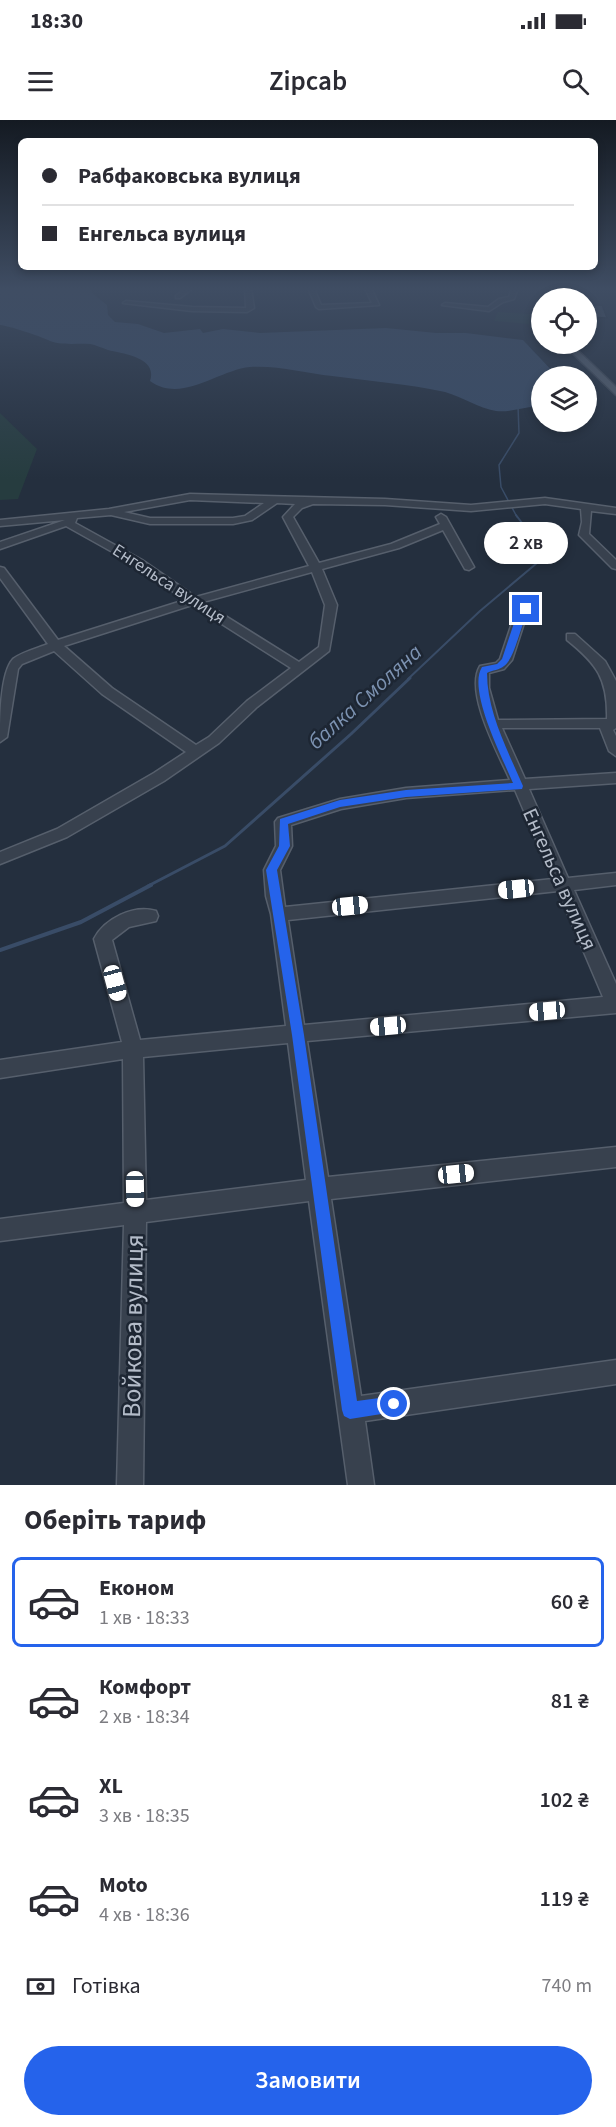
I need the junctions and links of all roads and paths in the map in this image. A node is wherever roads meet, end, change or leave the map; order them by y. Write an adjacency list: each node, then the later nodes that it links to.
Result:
1 (577, 354): 2 (main road)
2 (616, 392)
3 (274, 501): 4 (street); 8 (street); 8 (street)
4 (313, 501): 5 (street); 15 (street)
5 (434, 506): 6 (street); 12 (street)
6 (586, 507): 7 (street); 14 (street)
7 (616, 511)
8 (109, 512): 9 (street)
9 (85, 514): 10 (street); 11 (street)
10 (0, 523)
11 (68, 523): 13 (street); 19 (street, Енгельса вулиця)
12 (445, 525): 15 (street); 16 (street)
13 (0, 546)
14 (616, 566)
15 (316, 567): 19 (street); 22 (street)
16 (469, 567)
17 (0, 570): 21 (street)
18 (533, 597): 25 (street, Енгельса вулиця)
19 (194, 601): 21 (street); 22 (street, Енгельса вулиця)
20 (571, 638): 24 (street)
21 (55, 645): 23 (street); 28 (street)
22 (299, 667): 28 (street)
23 (3, 706): 26 (street)
24 (614, 723): 25 (street); 27 (street)
25 (493, 724): 30 (street, Енгельса вулиця)
26 (0, 737)
27 (616, 751)
28 (196, 752): 31 (street)
29 (616, 778): 30 (street)
30 (519, 786): 33 (street, Енгельса вулиця); 34 (street)
31 (0, 858)
32 (616, 879): 33 (street)
33 (563, 884): 34 (street); 36 (street, Енгельса вулиця)
34 (279, 914): 37 (street)
35 (150, 916): 38 (street, Войкова вулиця)
36 (616, 1005): 37 (street)
37 (298, 1035): 38 (street); 41 (street)
38 (133, 1049): 39 (street); 42 (street, Войкова вулиця)
39 (0, 1069)
40 (616, 1157): 41 (street)
41 (319, 1190): 42 (street); 45 (street)
42 (135, 1213): 43 (street); 46 (street, Войкова вулиця)
43 (0, 1230)
44 (616, 1372): 45 (street)
45 (350, 1410): 47 (street)
46 (130, 1485)
47 (361, 1485)

